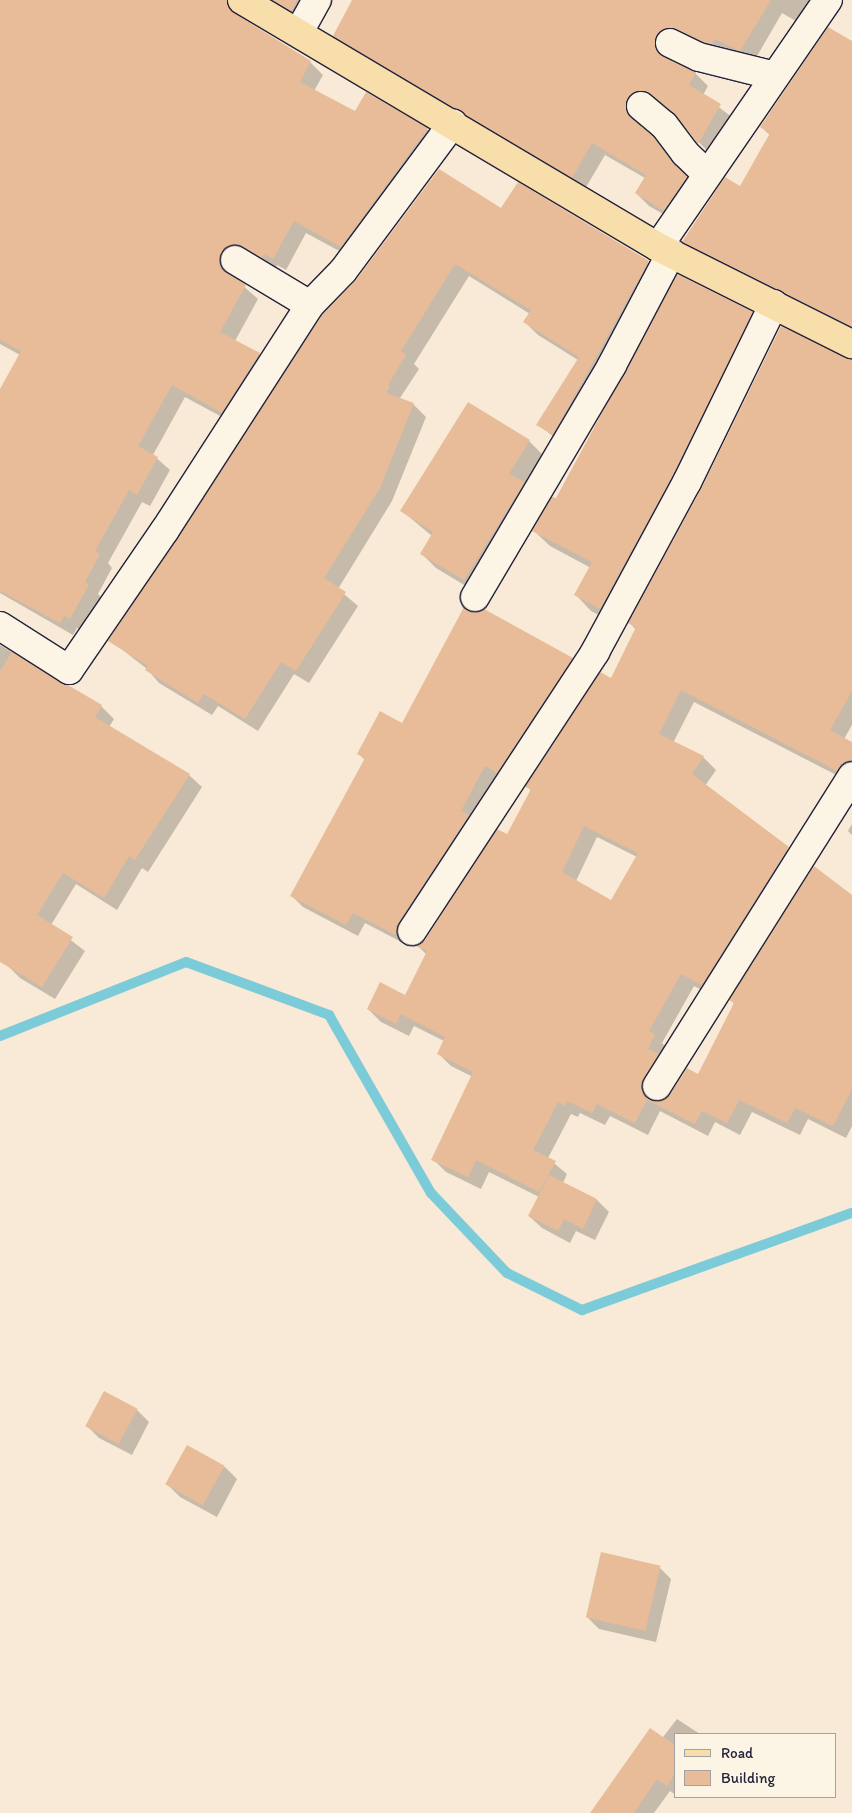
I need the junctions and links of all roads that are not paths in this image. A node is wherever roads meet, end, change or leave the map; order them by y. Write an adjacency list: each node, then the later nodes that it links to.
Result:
1 (242, 0): 4 (main road)
2 (317, 0): 4 (street)
3 (828, 0): 6 (street)
4 (299, 32): 8 (main road)
5 (670, 43): 6 (street)
6 (775, 76): 9 (street)
7 (641, 106): 9 (street)
8 (453, 123): 10 (main road); 13 (street)
9 (707, 174): 10 (street)
10 (664, 250): 12 (main road); 15 (street)
11 (235, 260): 13 (street)
12 (774, 304): 14 (main road); 18 (street)
13 (310, 305): 16 (street)
14 (852, 344)
15 (475, 597)
16 (0, 626)
17 (852, 776): 19 (street)
18 (412, 931)
19 (657, 1086)

